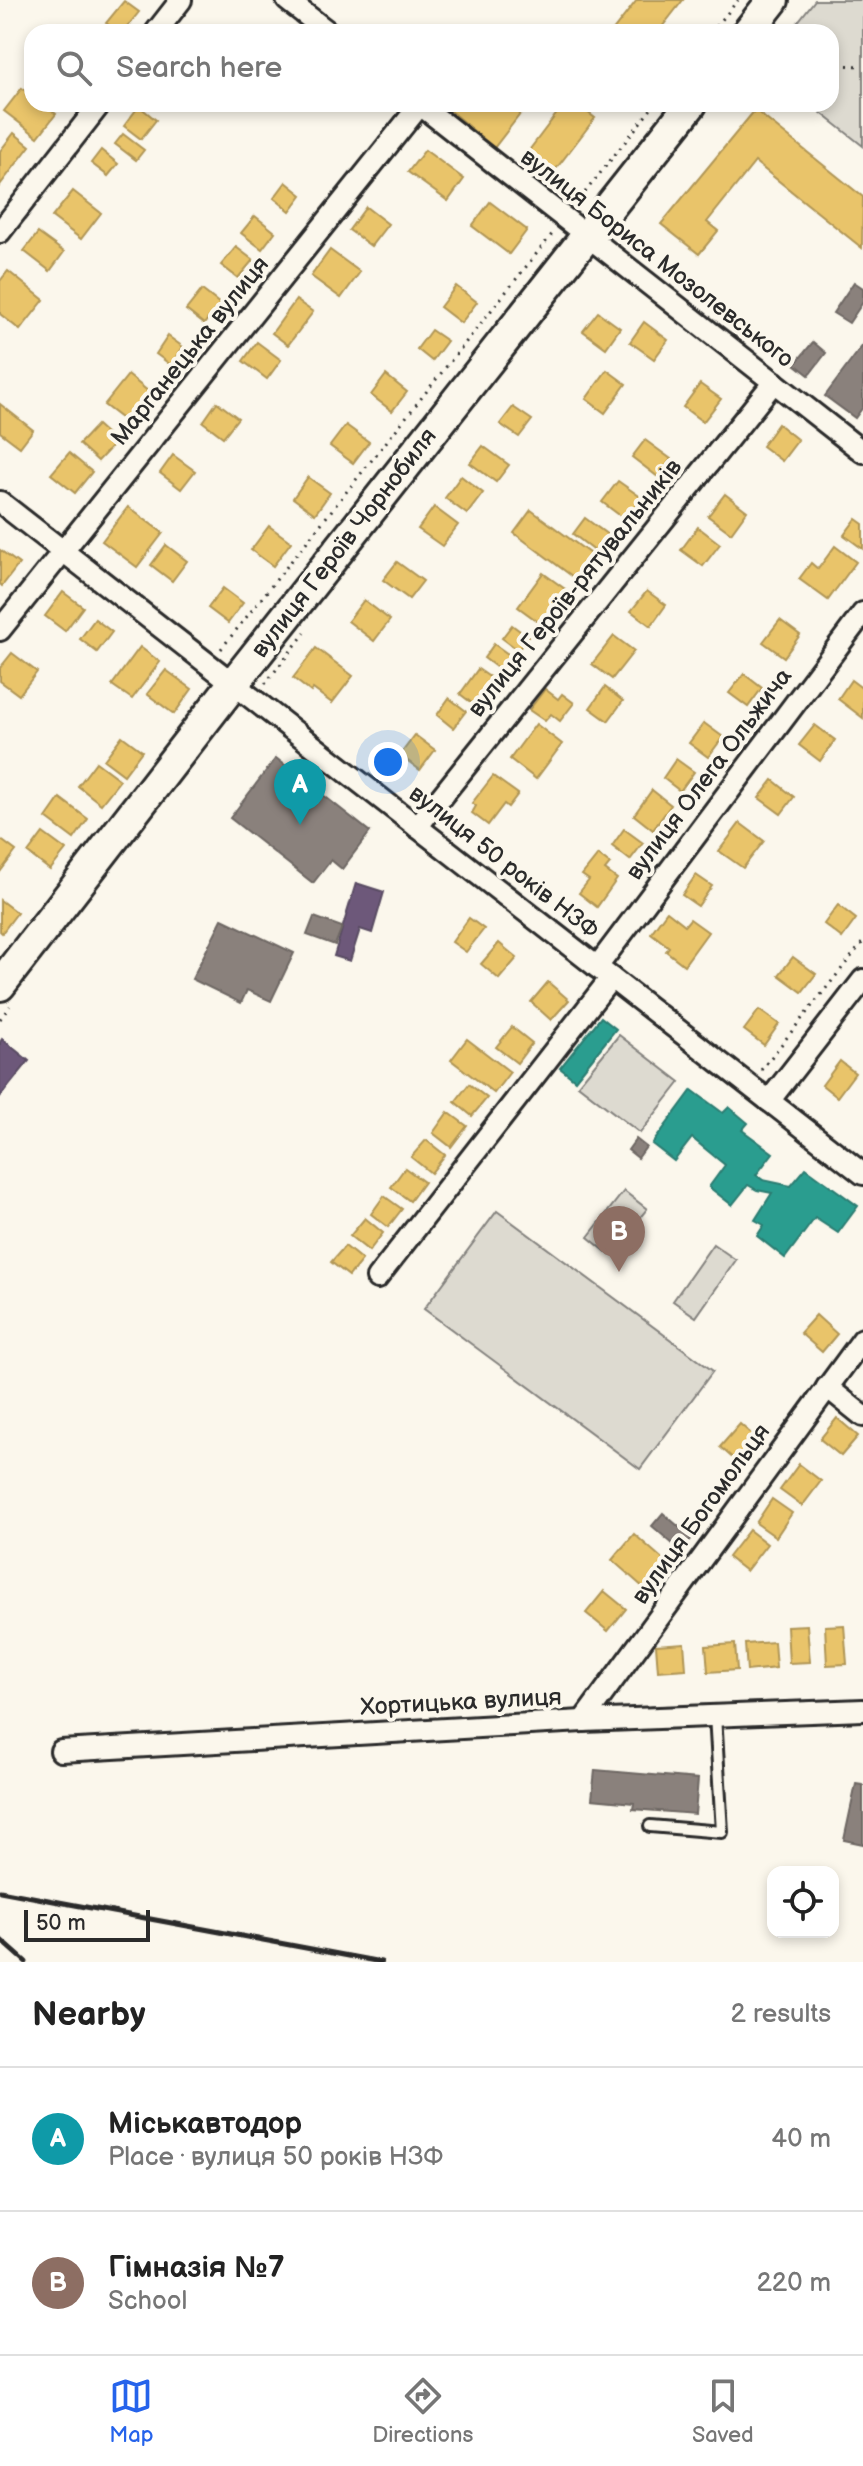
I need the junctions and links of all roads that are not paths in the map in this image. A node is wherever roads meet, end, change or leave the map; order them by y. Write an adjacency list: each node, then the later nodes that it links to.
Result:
1 (181, 0): 4 (street)
2 (287, 0): 5 (street)
3 (773, 0): 6 (main road)
4 (162, 24)
5 (318, 24)
6 (754, 24)
7 (94, 112): 12 (street)
8 (414, 112): 16 (street, Марганецька вулиця)
9 (430, 112): 11 (street, вулиця Бориса Мозолевського)
10 (684, 112): 11 (main road, вулиця Героїв Чорнобиля)
11 (576, 227): 13 (street, вулиця Бориса Мозолевського); 19 (main road, вулиця Героїв Чорнобиля)
12 (0, 232)
13 (774, 382): 14 (street, вулиця Бориса Мозолевського); 20 (street, вулиця Героїв-рятувальників)
14 (863, 452)
15 (0, 502): 16 (street, вулиця 50 років НЗФ)
16 (62, 551): 18 (street, Марганецька вулиця); 19 (street, вулиця 50 років НЗФ)
17 (863, 613): 21 (street, вулиця Олега Ольжича)
18 (0, 630)
19 (233, 684): 20 (street, вулиця 50 років НЗФ); 23 (main road, вулиця Героїв Чорнобиля)
20 (417, 827): 21 (street, вулиця 50 років НЗФ)
21 (604, 972): 24 (street, вулиця 50 років НЗФ); 26 (street, вулиця Олега Ольжича)
22 (863, 980): 24 (street)
23 (0, 985)
24 (769, 1101): 25 (street, вулиця 50 років НЗФ)
25 (863, 1174)
26 (377, 1278)
27 (863, 1339): 28 (street, вулиця Богомольця)
28 (827, 1387): 29 (street); 32 (street, вулиця Богомольця)
29 (863, 1416)
30 (863, 1710): 31 (street, Хортицька вулиця)
31 (715, 1715): 32 (street, Хортицька вулиця); 34 (lane)
32 (583, 1721): 33 (street, Хортицька вулиця)
33 (61, 1751)
34 (650, 1826)

